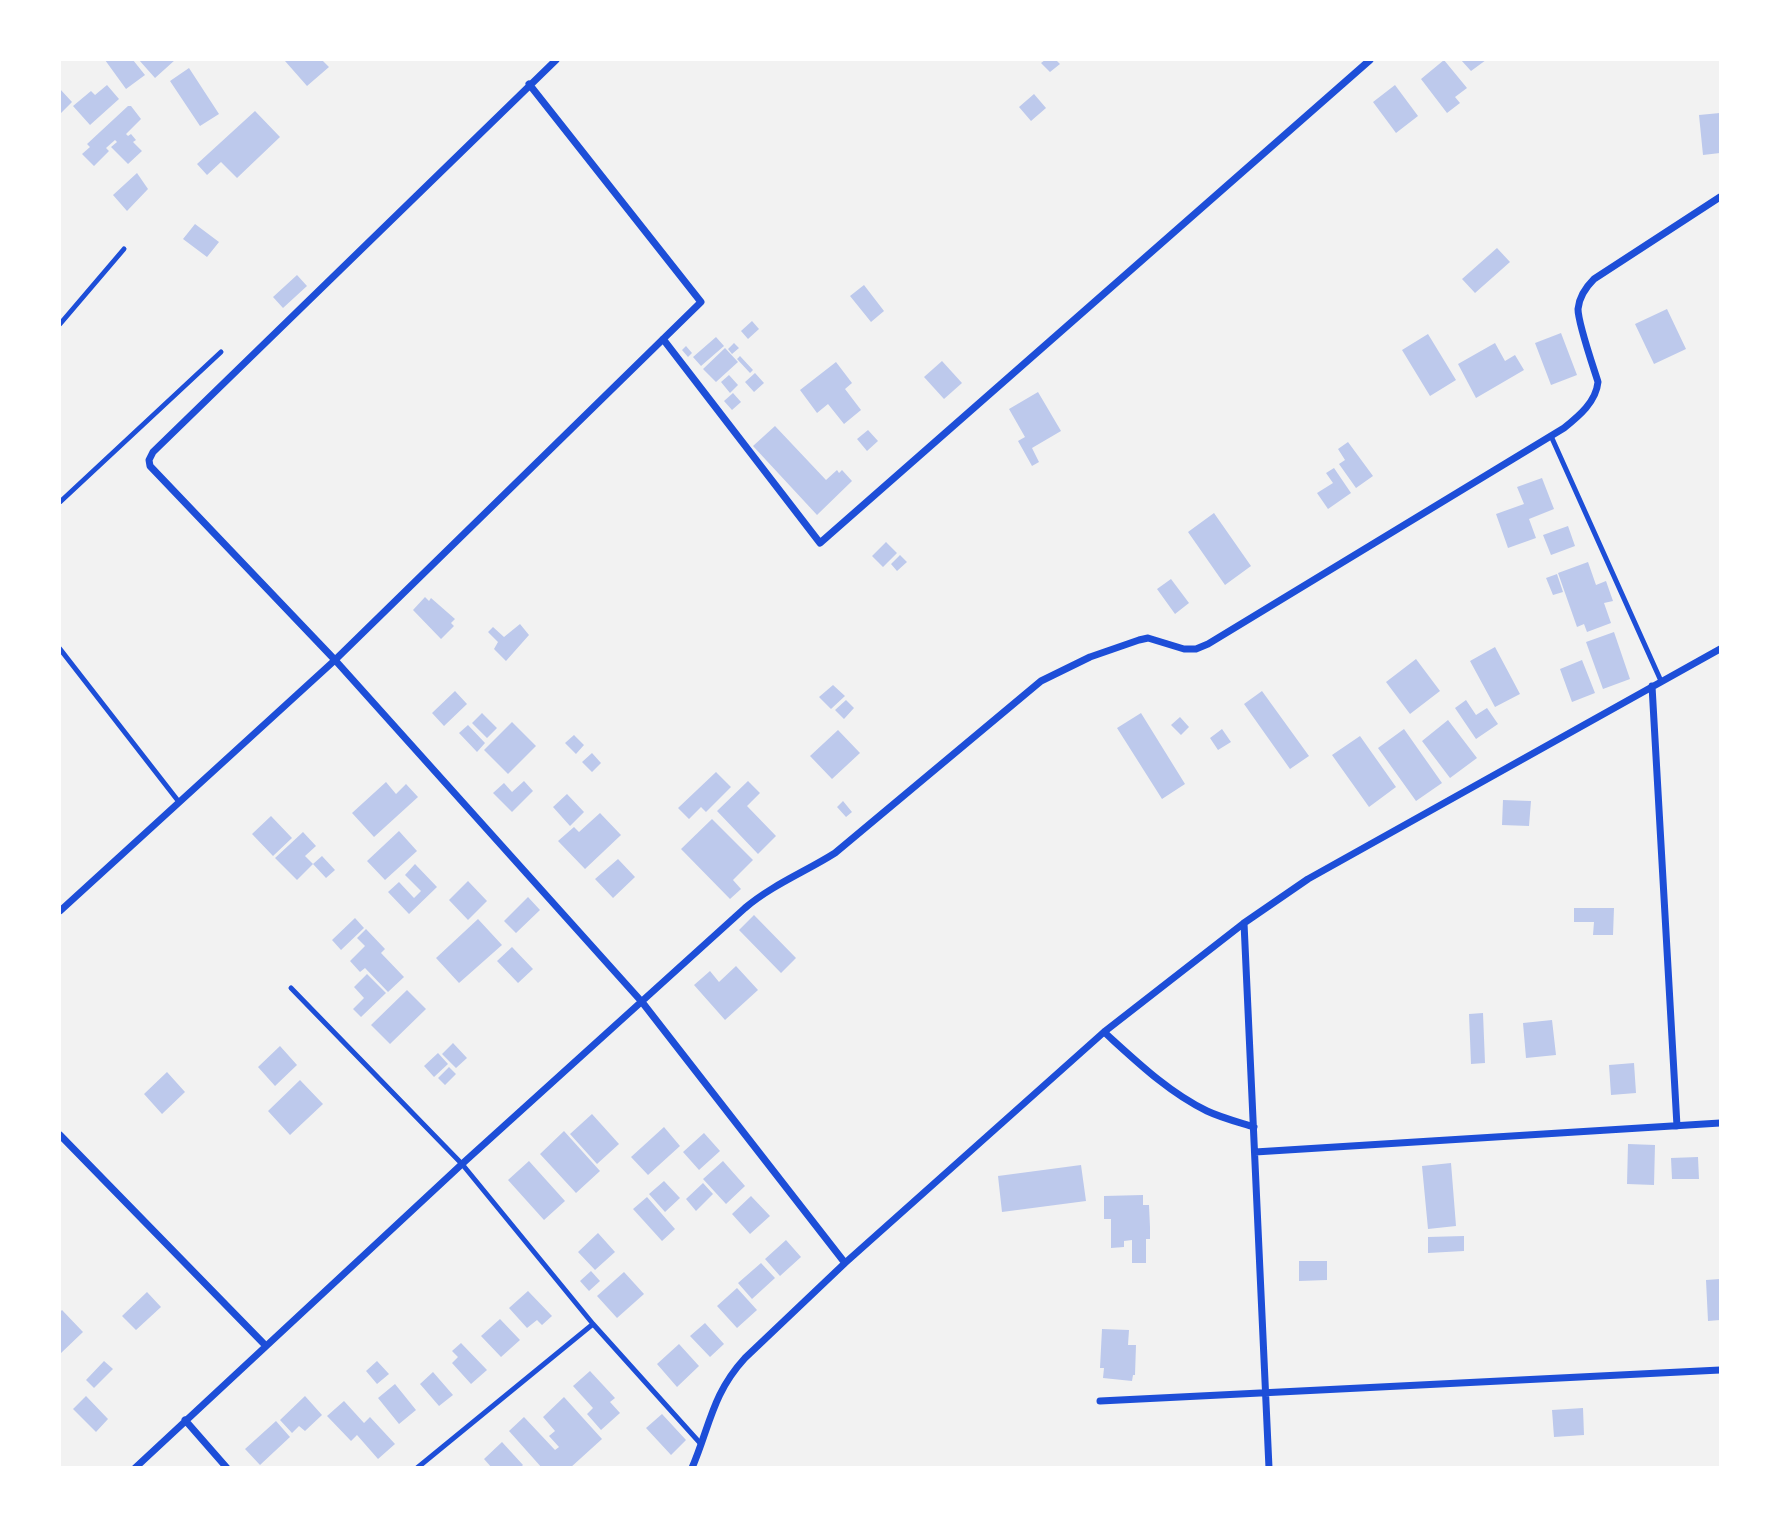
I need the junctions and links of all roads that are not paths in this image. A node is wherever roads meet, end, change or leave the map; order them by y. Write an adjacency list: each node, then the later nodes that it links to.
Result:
1 (556, 60): 3 (street)
2 (1370, 60): 7 (street)
3 (529, 84): 7 (street); 13 (street)
4 (1720, 197): 9 (street)
5 (124, 248): 6 (lane)
6 (60, 324)
7 (663, 339): 13 (street)
8 (221, 352): 10 (lane)
9 (1551, 436): 14 (lane); 20 (street)
10 (60, 502)
11 (60, 649): 16 (lane)
12 (1720, 649): 14 (street)
13 (335, 660): 16 (street); 20 (street)
14 (1661, 681): 15 (street)
15 (1652, 686): 18 (street); 23 (street)
16 (179, 802): 17 (street)
17 (60, 912)
18 (1244, 923): 21 (street); 24 (street)
19 (291, 988): 27 (lane)
20 (642, 1002): 27 (street); 28 (street)
21 (1104, 1032): 24 (street); 28 (street)
22 (1720, 1123): 23 (street)
23 (1677, 1126): 26 (street)
24 (1254, 1127): 26 (street)
25 (60, 1135): 30 (street)
26 (1255, 1152): 32 (street)
27 (462, 1164): 29 (lane); 30 (street)
28 (845, 1263): 35 (street)
29 (593, 1324): 35 (lane); 39 (lane)
30 (266, 1346): 34 (street)
31 (1720, 1370): 32 (street)
32 (1265, 1393): 33 (street); 40 (street)
33 (1100, 1401)
34 (185, 1420): 37 (street); 38 (street)
35 (700, 1443): 36 (street)
36 (695, 1465)
37 (135, 1468)
38 (227, 1468)
39 (417, 1468)
40 (1269, 1468)

